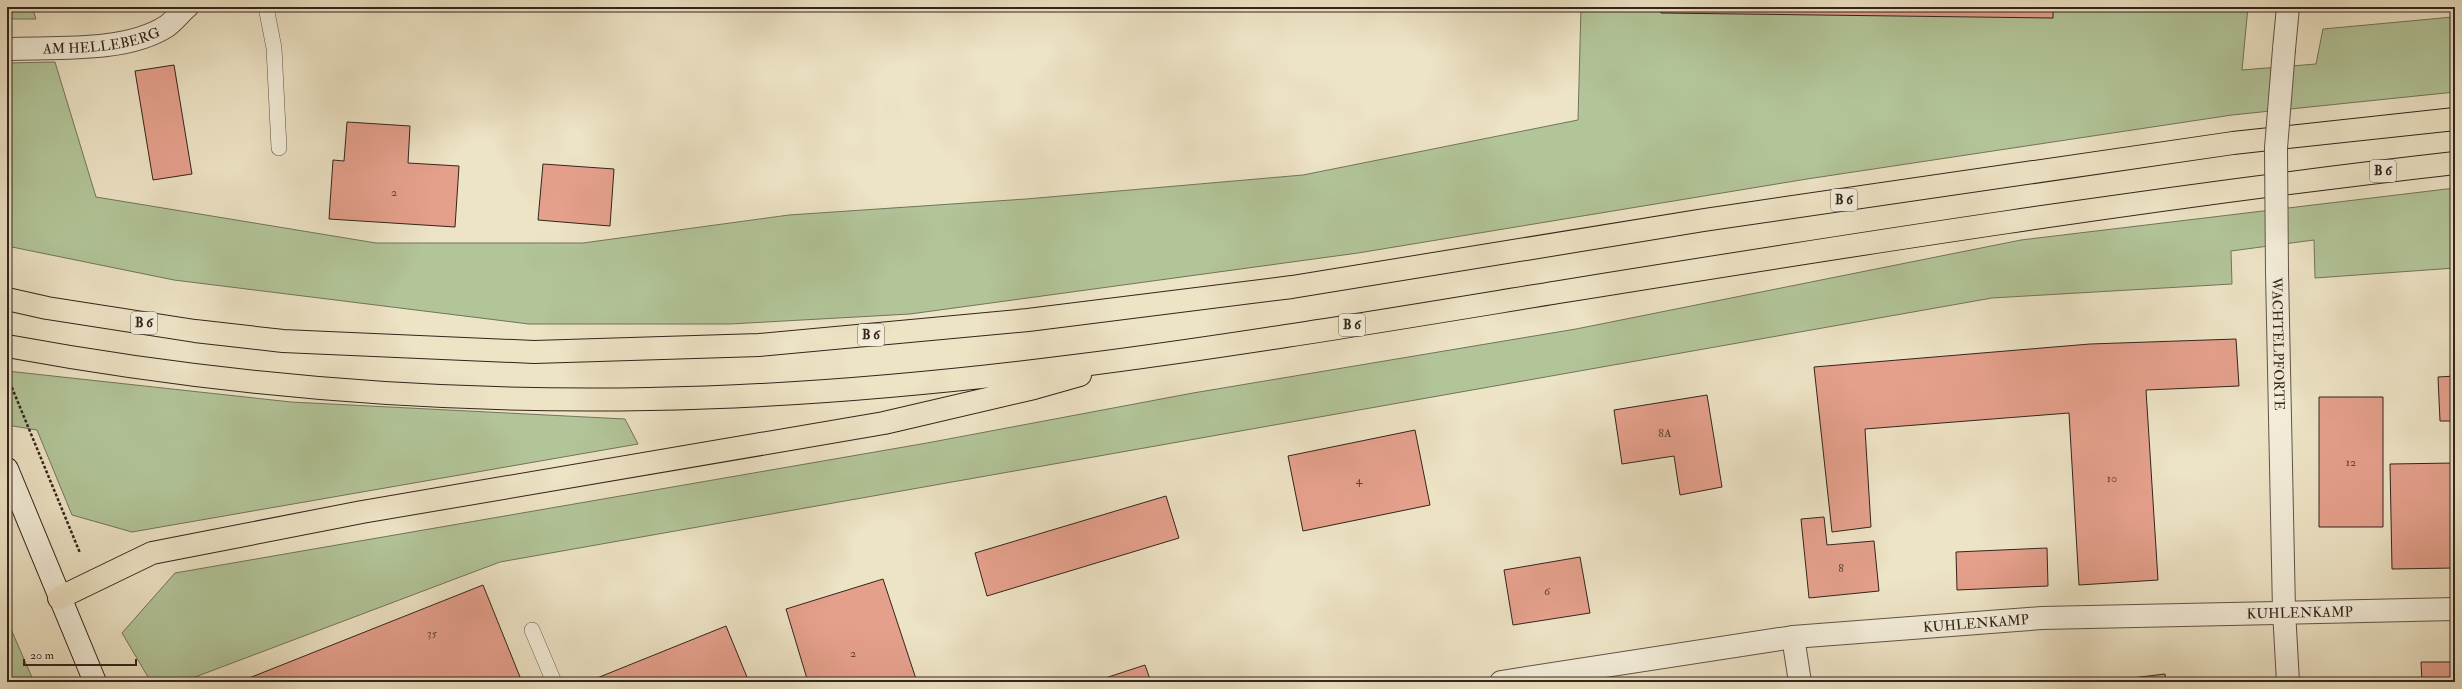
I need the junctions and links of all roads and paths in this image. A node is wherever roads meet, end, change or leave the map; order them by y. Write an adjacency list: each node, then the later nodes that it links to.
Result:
1 (187, 7): 4 (street, AM HELLEBERG)
2 (266, 7): 6 (lane)
3 (2288, 7): 16 (street, WACHTELPFORTE, bridge)
4 (7, 49)
5 (2455, 119): 8 (highway, B 6)
6 (280, 148)
7 (2455, 163): 10 (highway, B 6)
8 (7, 299)
9 (7, 346): 10 (highway, B 6)
10 (1148, 356): 13 (highway)
11 (7, 375): 13 (path)
12 (7, 469): 14 (street)
13 (92, 581): 14 (highway)
14 (59, 598): 19 (street)
15 (2455, 609): 16 (street, KUHLENKAMP)
16 (2284, 611): 18 (street, KUHLENKAMP); 23 (street, WACHTELPFORTE)
17 (532, 630): 20 (lane)
18 (1793, 638): 21 (street, KUHLENKAMP); 22 (street)
19 (95, 682)
20 (554, 682)
21 (1502, 682)
22 (1800, 682)
23 (2288, 682)

